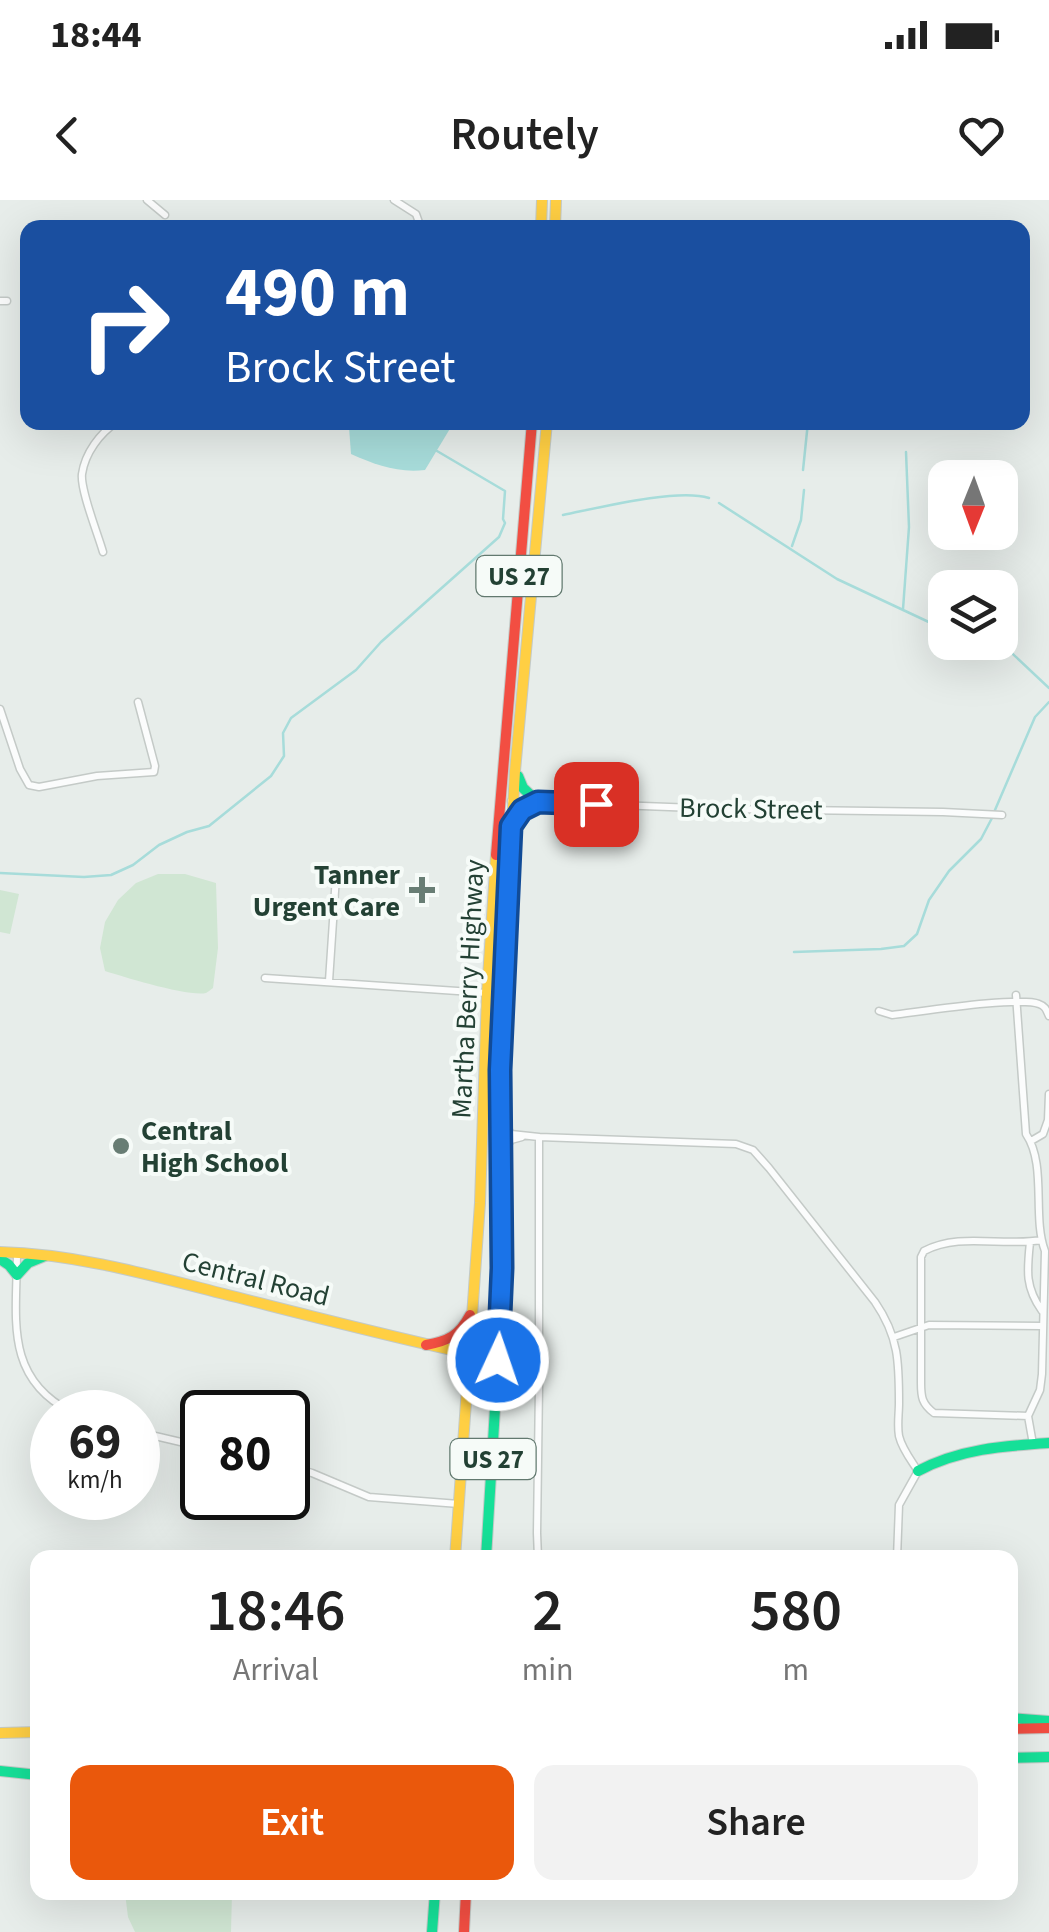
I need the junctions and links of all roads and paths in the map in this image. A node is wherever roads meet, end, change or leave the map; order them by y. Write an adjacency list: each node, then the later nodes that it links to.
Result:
1 (147, 200): 3 (street)
2 (394, 200): 4 (street)
3 (165, 215)
4 (418, 220)
5 (107, 430): 8 (street)
6 (531, 430): 12 (main road, Martha Berry Highway / US 27)
7 (546, 430): 11 (main road, Martha Berry Highway / US 27)
8 (103, 552)
9 (138, 702): 10 (street)
10 (0, 710)
11 (516, 767): 13 (main road, Martha Berry Highway / US 27); 14 (main road)
12 (500, 800): 13 (street, Brock Street); 20 (main road, Martha Berry Highway / US 27)
13 (513, 801): 14 (street, Brock Street); 16 (main road, Martha Berry Highway / US 27)
14 (538, 802): 15 (street, Brock Street); 16 (main road)
15 (1002, 815)
16 (511, 826): 21 (main road, Martha Berry Highway / US 27)
17 (336, 876): 19 (street)
18 (265, 978): 19 (street)
19 (329, 982): 20 (street)
20 (488, 993): 21 (main road); 37 (main road, Martha Berry Highway / US 27)
21 (502, 995): 26 (main road, Martha Berry Highway / US 27)
22 (1017, 998): 23 (street); 24 (street); 29 (street)
23 (879, 1012)
24 (1049, 1016)
25 (1049, 1094): 29 (street)
26 (500, 1115): 27 (street); 30 (main road, Martha Berry Highway / US 27)
27 (523, 1136): 28 (street); 30 (street)
28 (539, 1137): 42 (street); 44 (street)
29 (1030, 1141): 31 (street)
30 (501, 1156): 39 (main road, Martha Berry Highway / US 27)
31 (1040, 1240): 32 (street); 38 (street)
32 (1030, 1242): 38 (street); 41 (street)
33 (17, 1252): 34 (main road, Central Road); 35 (main road, Central Road); 36 (street)
34 (47, 1254): 36 (main road); 43 (main road, Central Road)
35 (0, 1256): 36 (main road)
36 (16, 1275): 48 (street)
37 (472, 1311): 43 (main road); 45 (main road, Martha Berry Highway / US 27)
38 (1042, 1312): 40 (street)
39 (500, 1323): 44 (main road); 46 (main road, Martha Berry Highway / US 27)
40 (1042, 1326): 41 (street); 49 (street)
41 (919, 1328): 42 (street); 49 (street)
42 (894, 1337): 52 (street)
43 (426, 1345): 45 (main road, Central Road)
44 (539, 1353): 46 (street, Central Road); 47 (street)
45 (470, 1355): 46 (main road, Central Road); 54 (main road, Martha Berry Highway / US 27)
46 (498, 1360): 47 (street, Central Road); 56 (main road, Martha Berry Highway / US 27)
47 (539, 1369): 57 (street)
48 (40, 1390)
49 (1028, 1416): 51 (street)
50 (1049, 1443): 51 (main road)
51 (1034, 1444): 52 (main road)
52 (918, 1471): 58 (street)
53 (310, 1473): 54 (street)
54 (458, 1504): 55 (main road, Martha Berry Highway / US 27)
55 (455, 1550)
56 (486, 1550)
57 (537, 1550)
58 (897, 1550)
59 (1018, 1719): 60 (main road)
60 (1049, 1725): 61 (main road)
61 (1018, 1728)
62 (0, 1736): 63 (main road)
63 (30, 1736)
64 (1049, 1757): 65 (main road)
65 (1018, 1758)
66 (0, 1770): 67 (main road)
67 (30, 1772)
68 (434, 1900): 70 (main road)
69 (466, 1900): 71 (main road)
70 (432, 1932)
71 (464, 1932)

